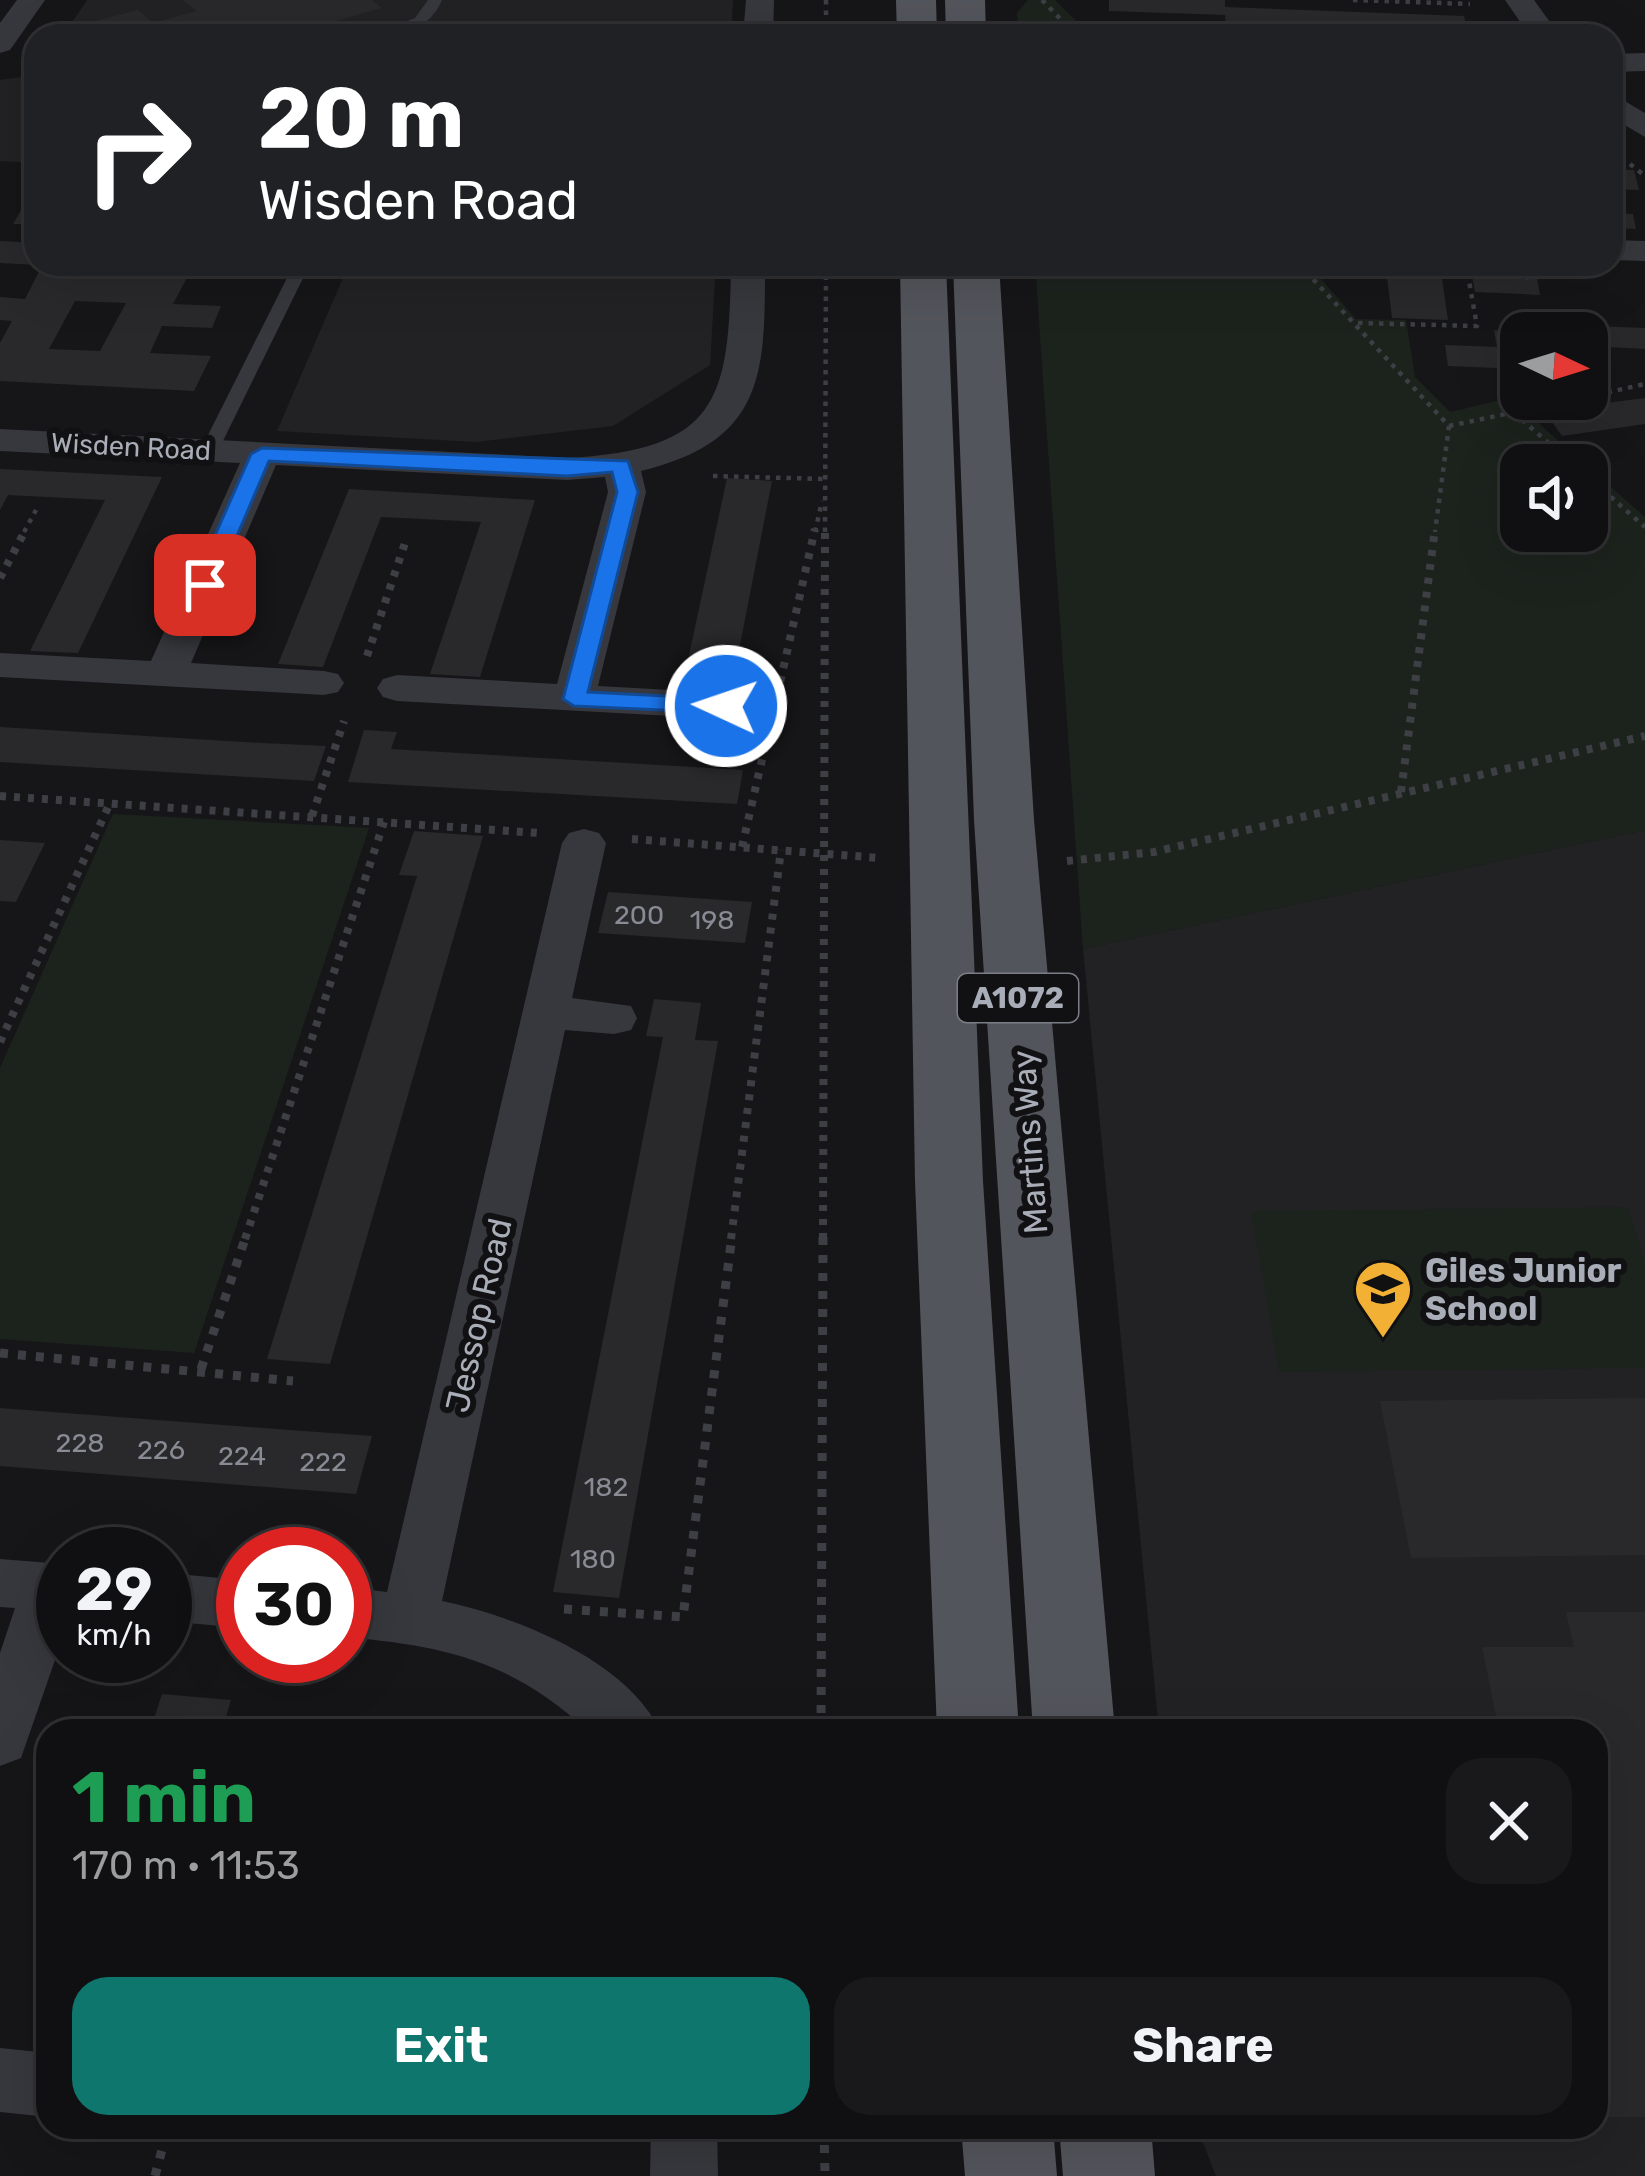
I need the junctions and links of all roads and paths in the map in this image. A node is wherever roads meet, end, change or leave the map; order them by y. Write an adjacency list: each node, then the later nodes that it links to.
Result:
1 (31, 0): 8 (street)
2 (435, 0): 6 (lane)
3 (1042, 0): 7 (path)
4 (1353, 0): 5 (path)
5 (1470, 4)
6 (414, 24)
7 (1065, 24)
8 (0, 44)
9 (1623, 163): 10 (path)
10 (1630, 163)
11 (296, 276): 26 (lane)
12 (748, 276): 28 (street, Wisden Road)
13 (826, 276): 29 (path)
14 (923, 276): 63 (main road, A1072)
15 (977, 276): 64 (main road, Martins Way / A1072)
16 (1311, 276): 18 (path)
17 (1468, 276): 18 (path)
18 (1357, 323): 23 (path)
19 (1645, 384): 20 (path)
20 (1608, 392)
21 (1500, 416): 23 (path)
22 (1522, 420): 25 (path)
23 (1449, 426): 41 (path)
24 (0, 440): 26 (street, Wisden Road)
25 (1550, 444)
26 (209, 451): 27 (street, Wisden Road)
27 (262, 454): 28 (street, Wisden Road); 35 (street, Wisden Road)
28 (622, 470): 29 (path); 38 (street)
29 (825, 483): 46 (path); 48 (path)
30 (1608, 494): 32 (path)
31 (36, 510): 33 (path)
32 (1645, 527)
33 (0, 578)
34 (0, 665): 35 (street)
35 (166, 673): 36 (street)
36 (324, 683)
37 (397, 688): 38 (street)
38 (574, 699): 39 (street)
39 (726, 706)
40 (1645, 736): 41 (path)
41 (1401, 793): 50 (path)
42 (0, 796): 43 (path)
43 (110, 803): 44 (path); 53 (path)
44 (384, 822): 45 (path); 55 (path)
45 (589, 839): 46 (path); 51 (street, Jessop Road)
46 (742, 847): 47 (path)
47 (781, 850): 48 (path); 58 (path)
48 (824, 853): 49 (path); 62 (path)
49 (894, 859)
50 (1065, 861)
51 (546, 1012): 52 (street); 60 (street, Jessop Road)
52 (614, 1018)
53 (0, 1042)
54 (0, 1353): 55 (path)
55 (201, 1369): 56 (path)
56 (293, 1381)
57 (36, 1594): 65 (street)
58 (548, 1607)
59 (372, 1614): 60 (street)
60 (410, 1618): 61 (street)
61 (616, 1719)
62 (821, 1719)
63 (977, 1719)
64 (1073, 1719)
65 (0, 1739)
66 (0, 2080): 67 (street)
67 (36, 2084)
68 (164, 2139): 73 (path)
69 (684, 2139): 74 (street)
70 (824, 2139): 75 (path)
71 (1008, 2139): 76 (main road)
72 (1106, 2139): 77 (main road)
73 (155, 2176)
74 (684, 2176)
75 (825, 2176)
76 (1011, 2176)
77 (1109, 2176)

